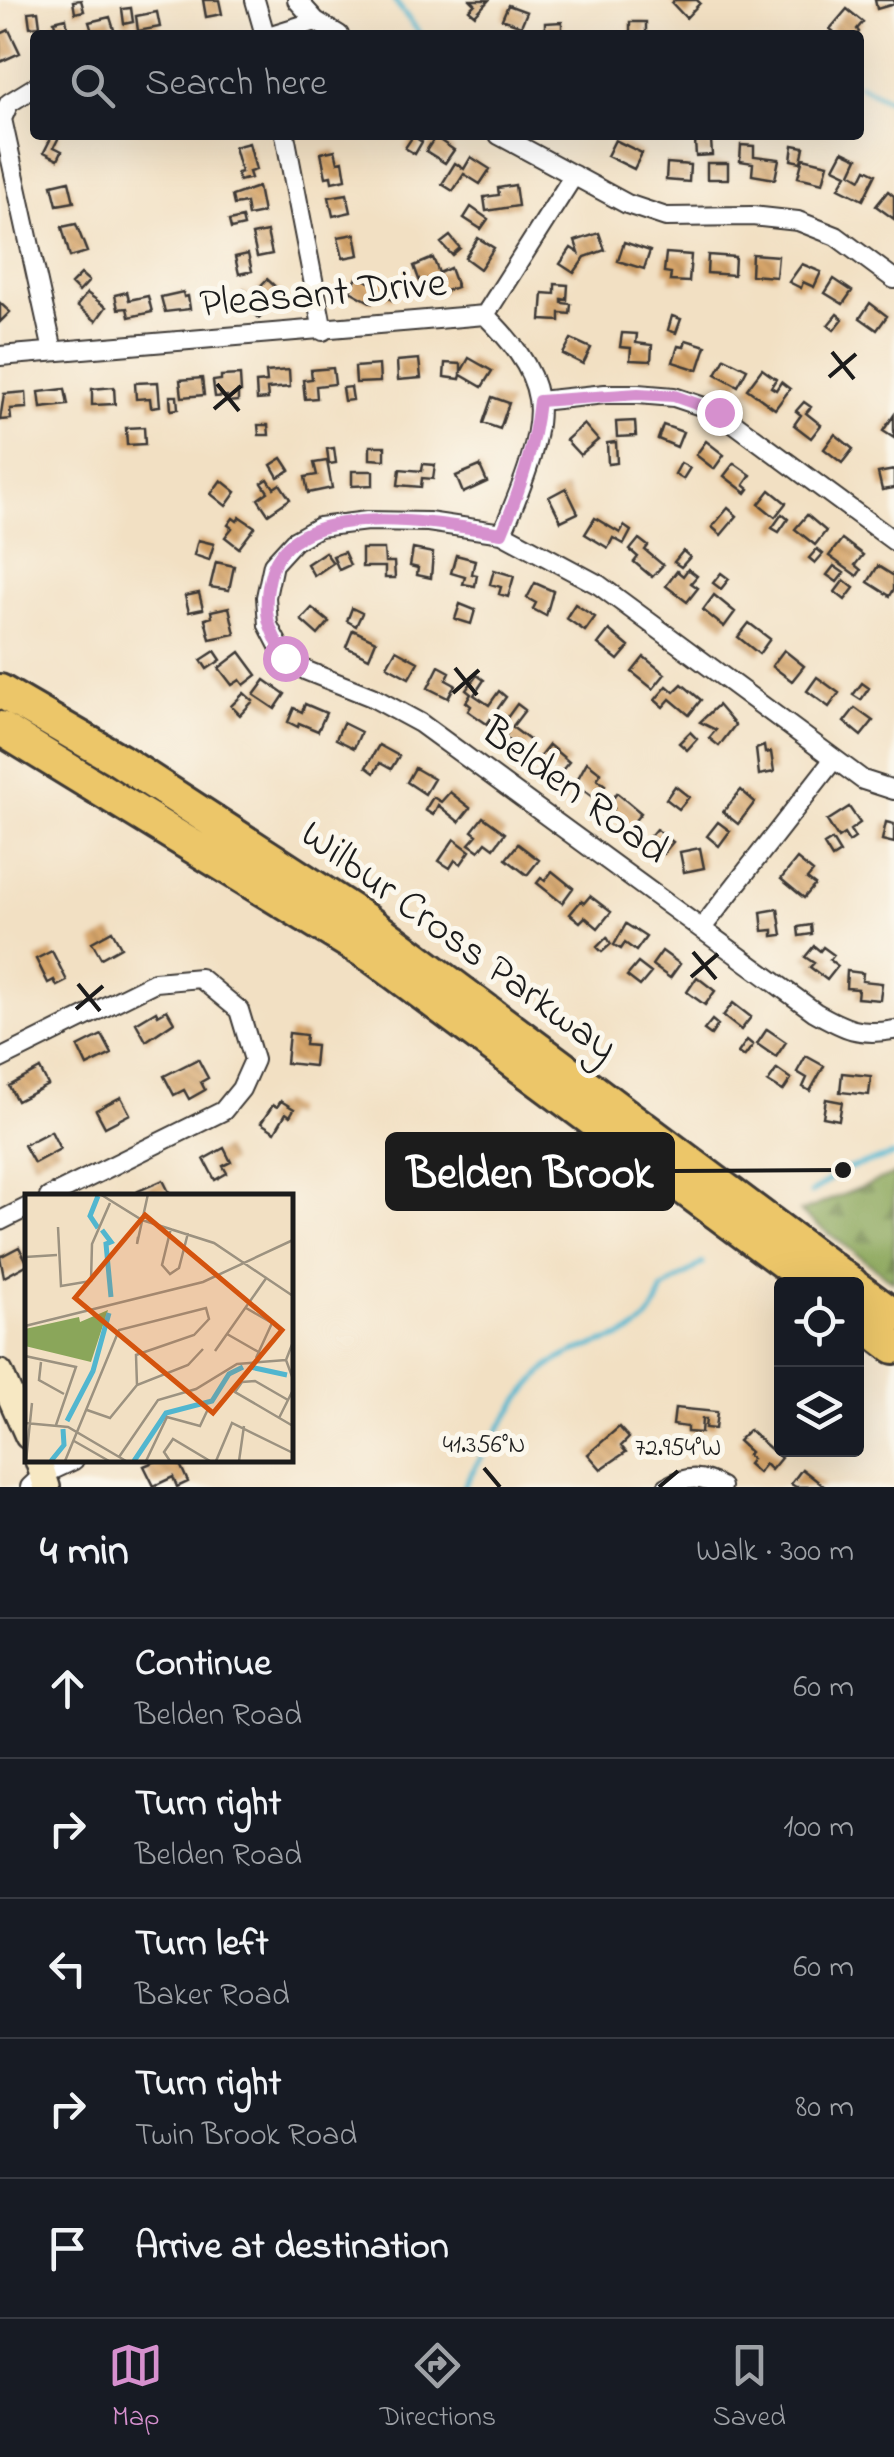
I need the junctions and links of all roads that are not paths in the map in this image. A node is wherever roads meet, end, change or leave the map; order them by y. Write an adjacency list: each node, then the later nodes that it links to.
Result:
1 (255, 0): 4 (street)
2 (296, 0): 3 (street)
3 (316, 21): 5 (street); 6 (street)
4 (266, 30)
5 (285, 30)
6 (331, 30)
7 (30, 90): 14 (street)
8 (285, 140): 13 (street)
9 (509, 140): 10 (street)
10 (574, 175): 11 (street); 12 (street, Pleasant Drive)
11 (894, 279)
12 (485, 316): 13 (street, Pleasant Drive); 16 (street)
13 (323, 331): 14 (street, Pleasant Drive)
14 (53, 351): 15 (street, Pleasant Drive)
15 (0, 356)
16 (539, 401): 17 (street); 18 (street)
17 (502, 533): 21 (street, Belden Road); 23 (street, Belden Road)
18 (894, 541)
19 (0, 691): 30 (highway, Wilbur Cross Parkway)
20 (0, 728): 29 (highway, Wilbur Cross Parkway)
21 (834, 759): 22 (street, Belden Road); 23 (street)
22 (894, 790)
23 (702, 928): 24 (street, Belden Road)
24 (894, 1030)
25 (0, 1059): 26 (street)
26 (54, 1194)
27 (25, 1208): 28 (street)
28 (0, 1221)
29 (804, 1277)
30 (842, 1277)
31 (864, 1294): 32 (highway, Wilbur Cross Parkway)
32 (894, 1316)
33 (864, 1324): 34 (highway)
34 (894, 1347)
35 (0, 1373): 36 (main road)
36 (25, 1429)
37 (70, 1462): 38 (street)
38 (40, 1477)
39 (667, 1487): 40 (street)
40 (720, 1487)

